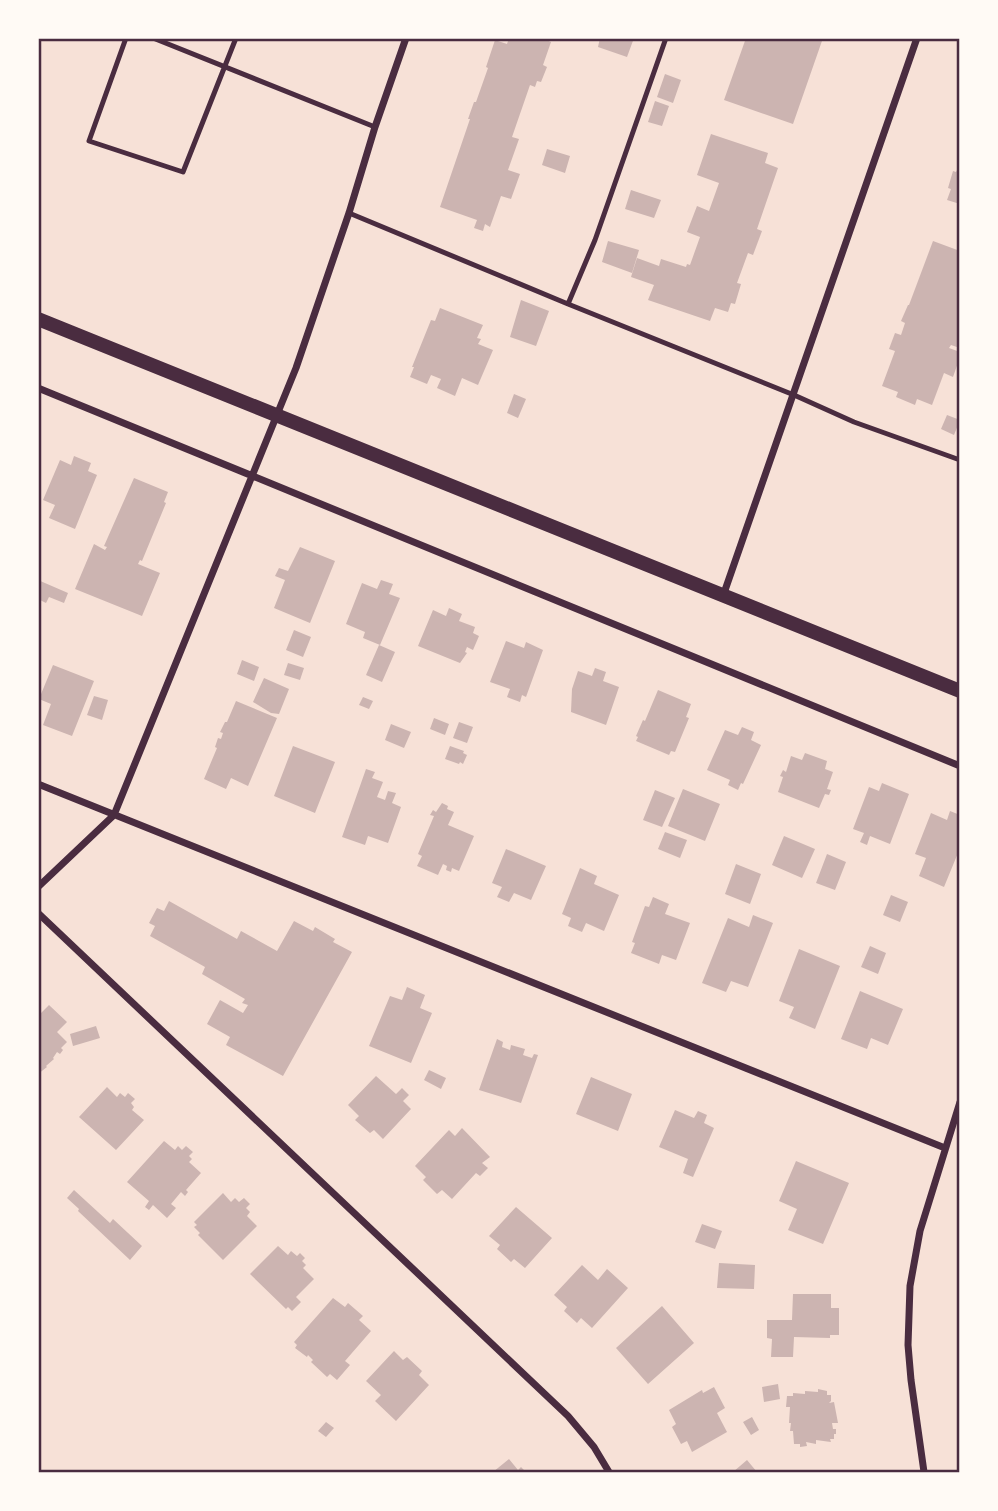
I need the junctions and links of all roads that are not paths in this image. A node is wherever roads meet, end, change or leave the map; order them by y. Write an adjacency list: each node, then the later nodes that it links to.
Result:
1 (126, 38): 7 (lane)
2 (153, 38): 7 (lane)
3 (236, 38): 7 (lane)
4 (406, 38): 8 (street)
5 (666, 38): 10 (lane)
6 (917, 38): 13 (street)
7 (225, 67): 8 (lane)
8 (375, 127): 9 (street)
9 (349, 213): 10 (lane); 14 (street)
10 (568, 304): 13 (lane)
11 (38, 319): 14 (main road)
12 (38, 388): 16 (street)
13 (794, 395): 15 (lane); 17 (street)
14 (278, 416): 16 (street); 17 (main road)
15 (960, 460)
16 (253, 477): 19 (street); 21 (street)
17 (723, 596): 18 (main road)
18 (960, 691)
19 (960, 766)
20 (38, 784): 21 (street)
21 (114, 815): 22 (street); 25 (street)
22 (38, 887)
23 (38, 913): 26 (street)
24 (960, 1102): 25 (street)
25 (945, 1148): 27 (street)
26 (609, 1472)
27 (924, 1472)

